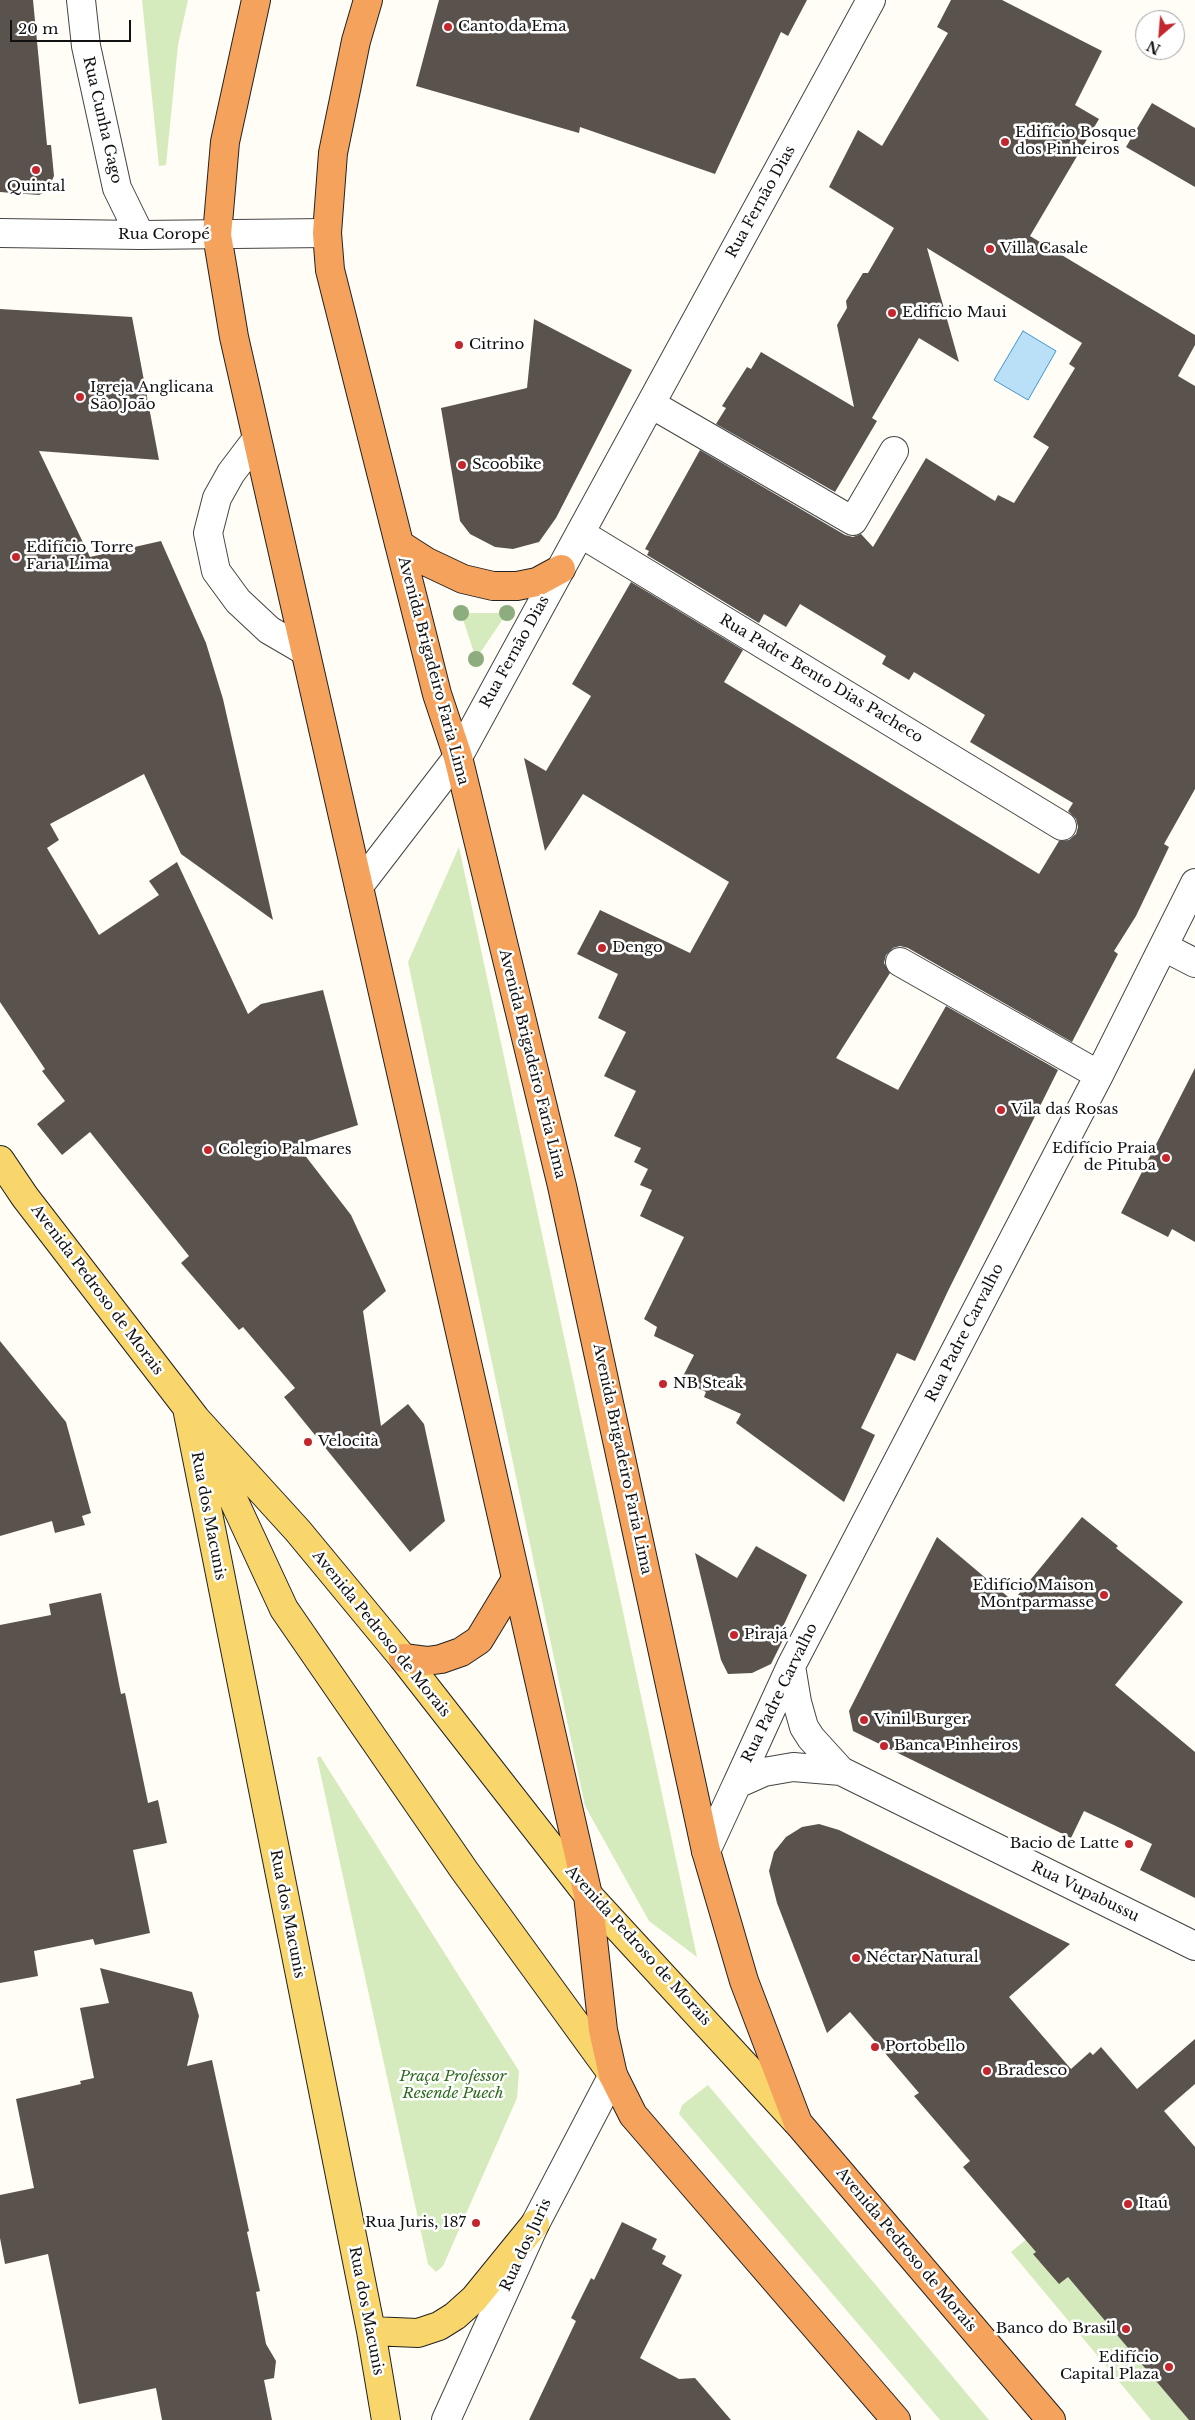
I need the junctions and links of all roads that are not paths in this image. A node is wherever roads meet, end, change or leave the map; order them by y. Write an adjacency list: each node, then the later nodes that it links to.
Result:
1 (81, 0): 7 (street, Rua Cunha Gago)
2 (256, 0): 8 (highway)
3 (368, 0): 6 (highway, Avenida Brigadeiro Faria Lima)
4 (871, 0): 9 (street, Rua Fernão Dias)
5 (0, 233): 7 (street, Rua Coropé)
6 (328, 233): 8 (street, Rua Coropé); 13 (highway, Avenida Brigadeiro Faria Lima)
7 (140, 235): 8 (street, Rua Coropé)
8 (217, 235): 10 (highway)
9 (651, 404): 11 (street); 12 (street, Rua Fernão Dias)
10 (256, 440): 15 (highway); 15 (street)
11 (894, 451)
12 (580, 533): 14 (street, Rua Fernão Dias); 17 (street, Rua Padre Bento Dias Pacheco)
13 (399, 544): 14 (highway); 16 (highway, Avenida Brigadeiro Faria Lima)
14 (561, 569): 16 (street, Rua Fernão Dias)
15 (304, 652): 19 (highway)
16 (458, 758): 19 (street, Rua Fernão Dias); 31 (highway, Avenida Brigadeiro Faria Lima)
17 (1062, 826)
18 (1195, 883): 20 (street, Rua Padre Carvalho)
19 (358, 886): 26 (highway)
20 (1164, 947): 22 (street); 23 (street, Rua Padre Carvalho)
21 (900, 962): 23 (street)
22 (1195, 963)
23 (1099, 1074): 28 (street, Rua Padre Carvalho)
24 (0, 1160): 25 (main road, Avenida Pedroso de Morais)
25 (191, 1413): 27 (main road, Avenida Pedroso de Morais); 34 (main road, Avenida Pedroso de Morais); 37 (main road, Rua dos Macunis)
26 (516, 1579): 27 (highway); 32 (highway)
27 (403, 1658): 32 (main road, Avenida Pedroso de Morais)
28 (791, 1666): 29 (street, Rua Vupabussu); 30 (street, Rua Padre Carvalho)
29 (841, 1771): 30 (street, Rua Vupabussu); 33 (street, Rua Vupabussu)
30 (737, 1784): 31 (street)
31 (706, 1851): 35 (highway, Avenida Brigadeiro Faria Lima)
32 (588, 1895): 34 (highway); 35 (main road, Avenida Pedroso de Morais)
33 (1195, 1946)
34 (613, 2075): 36 (street, Rua dos Juris); 40 (highway, Avenida Pedroso de Morais)
35 (798, 2123): 41 (highway, Avenida Pedroso de Morais)
36 (534, 2224): 37 (main road); 39 (street, Rua dos Juris)
37 (371, 2331): 38 (main road, Rua dos Macunis)
38 (386, 2420)
39 (446, 2420)
40 (896, 2420)
41 (1052, 2420)

